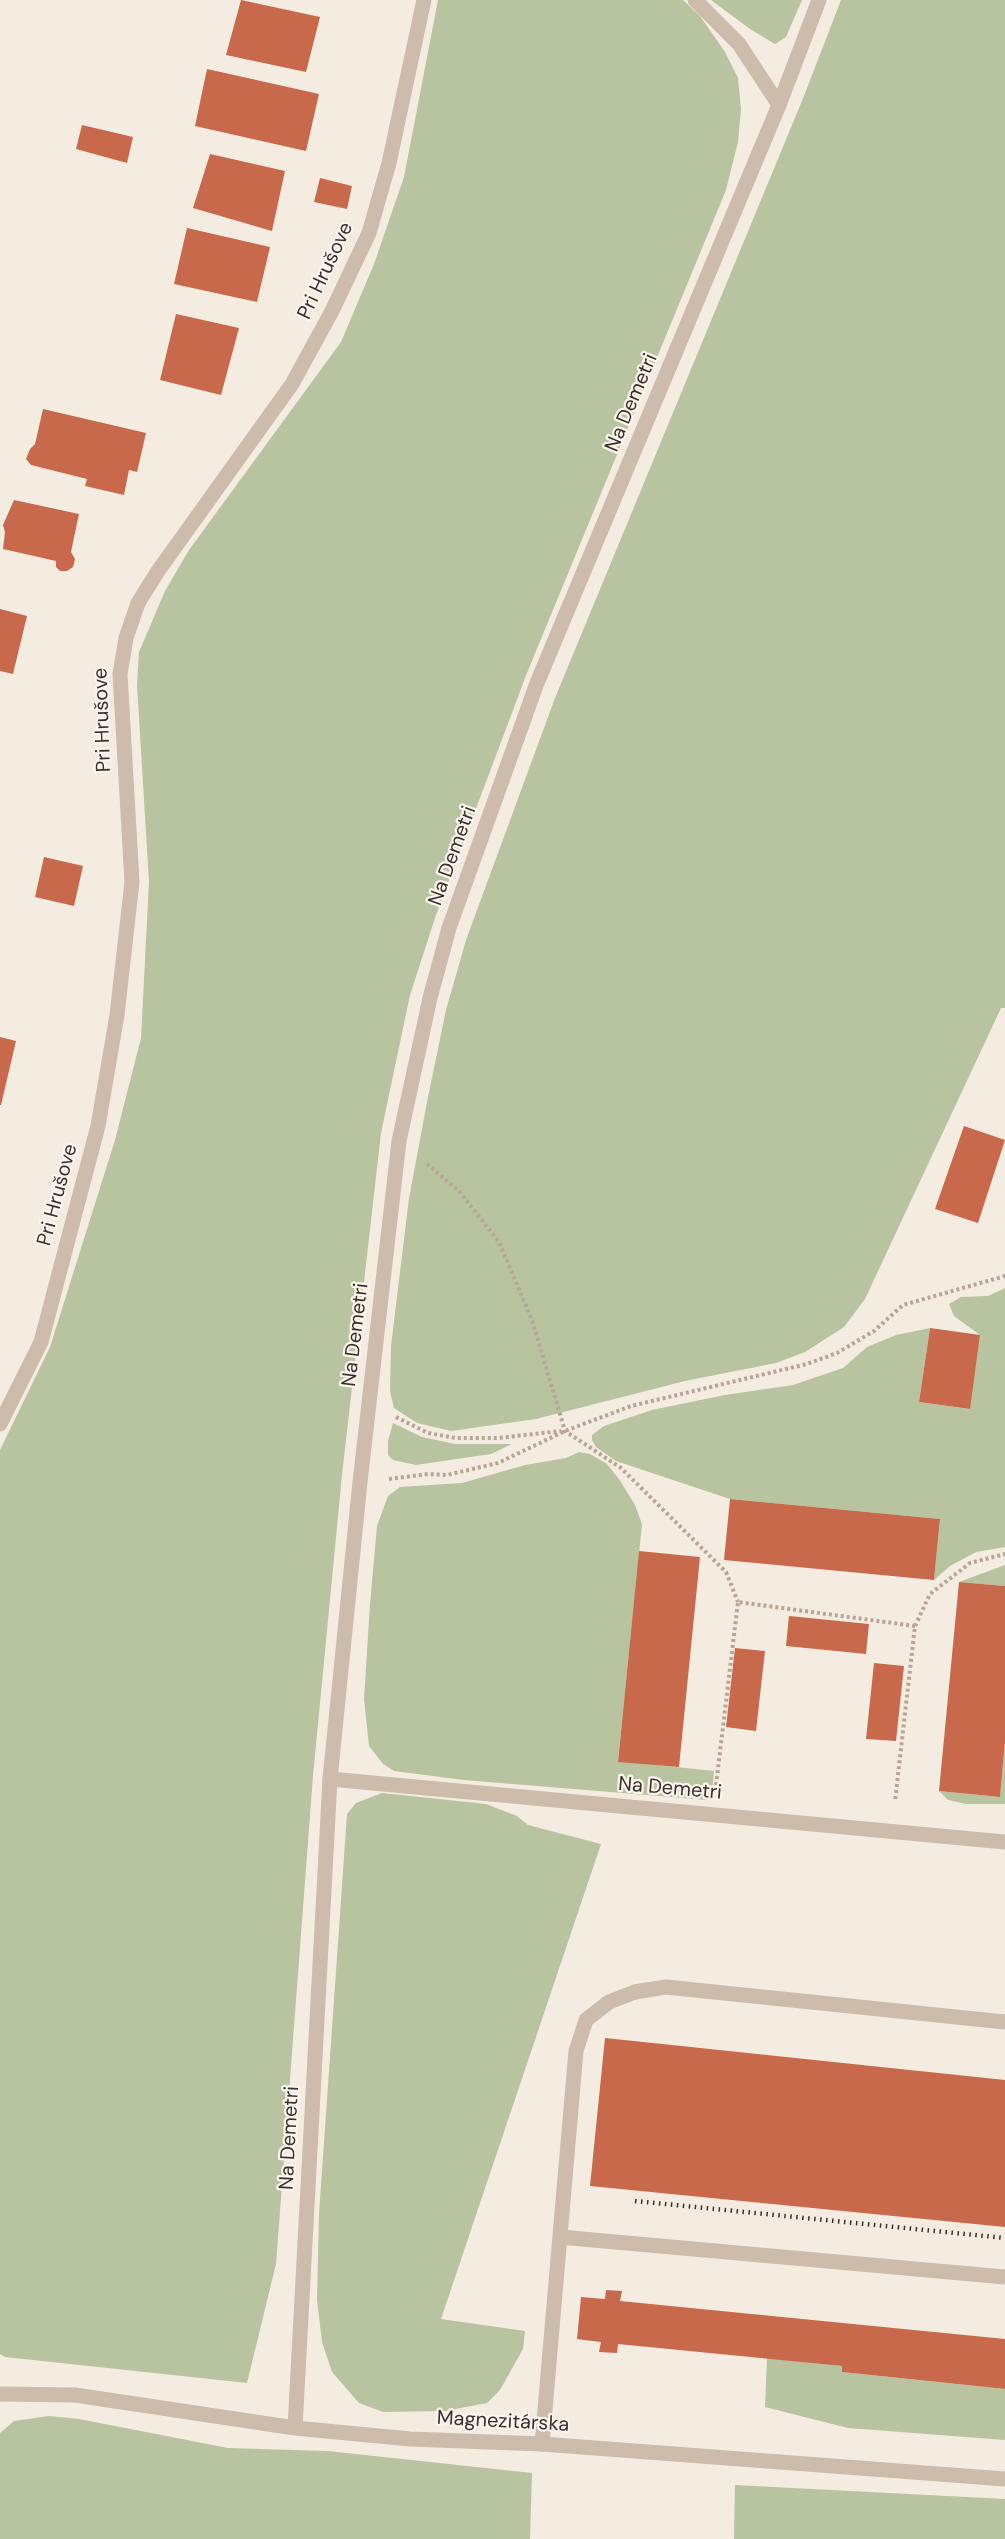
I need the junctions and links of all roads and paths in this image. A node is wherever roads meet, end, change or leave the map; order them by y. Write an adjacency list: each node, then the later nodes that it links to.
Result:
1 (424, 0): 8 (street, Pri Hrušove)
2 (695, 0): 4 (street)
3 (819, 0): 4 (street, Na Demetri)
4 (780, 105): 5 (street, Na Demetri)
5 (399, 1141): 7 (street, Na Demetri); 9 (path)
6 (1005, 1276): 9 (path)
7 (369, 1401): 9 (path); 10 (street, Na Demetri)
8 (0, 1424)
9 (565, 1431): 10 (path); 12 (path)
10 (360, 1482): 14 (street, Na Demetri)
11 (1005, 1554): 13 (path)
12 (738, 1602): 13 (path); 15 (path)
13 (915, 1626): 16 (path)
14 (330, 1779): 15 (street, Na Demetri); 22 (street, Na Demetri)
15 (712, 1815): 16 (street, Na Demetri)
16 (892, 1832): 17 (street, Na Demetri)
17 (1005, 1842)
18 (1005, 2022): 19 (street)
19 (560, 2237): 20 (street); 23 (street)
20 (1005, 2277)
21 (0, 2394): 22 (street, Magnezitárska)
22 (295, 2427): 23 (street, Magnezitárska)
23 (542, 2444): 24 (street, Magnezitárska)
24 (1005, 2479)

